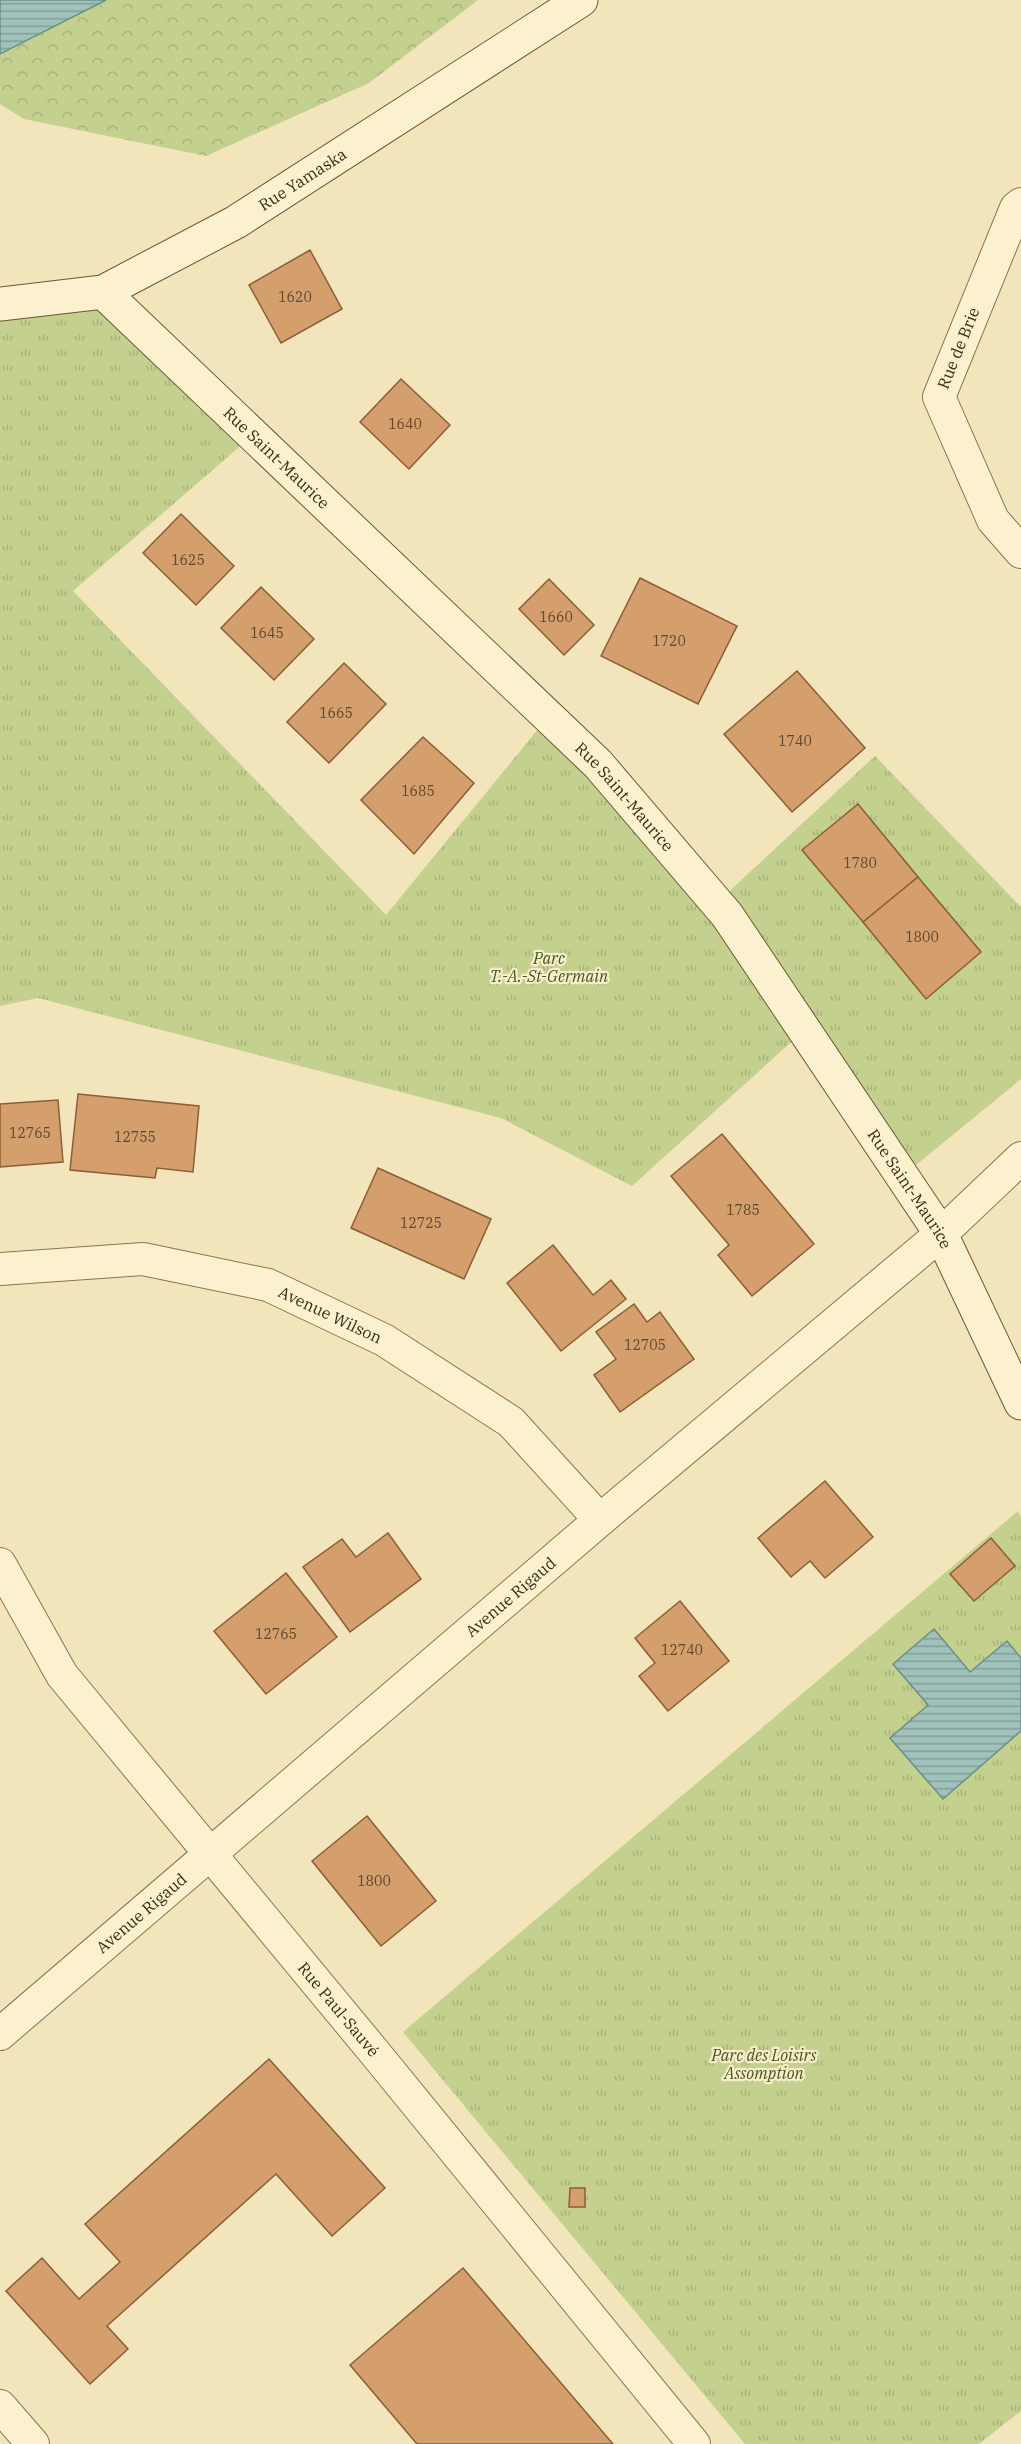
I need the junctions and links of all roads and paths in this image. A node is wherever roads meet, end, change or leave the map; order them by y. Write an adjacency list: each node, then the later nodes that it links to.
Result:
1 (581, 0): 3 (street, Rue Yamaska)
2 (1021, 204): 5 (street, Rue de Brie)
3 (103, 292): 4 (street, Rue Yamaska); 7 (street, Rue Saint-Maurice)
4 (0, 304)
5 (1021, 552)
6 (1021, 1158): 7 (street, Avenue Rigaud)
7 (941, 1234): 9 (street, Rue Saint-Maurice); 10 (street, Avenue Rigaud)
8 (0, 1269): 10 (street, Avenue Wilson)
9 (1021, 1403)
10 (600, 1520): 12 (street, Avenue Rigaud)
11 (0, 1564): 12 (street, Rue Paul-Sauvé)
12 (211, 1853): 13 (street, Avenue Rigaud); 16 (street, Rue Paul-Sauvé)
13 (0, 2034)
14 (0, 2406): 15 (street)
15 (33, 2444)
16 (694, 2444)

